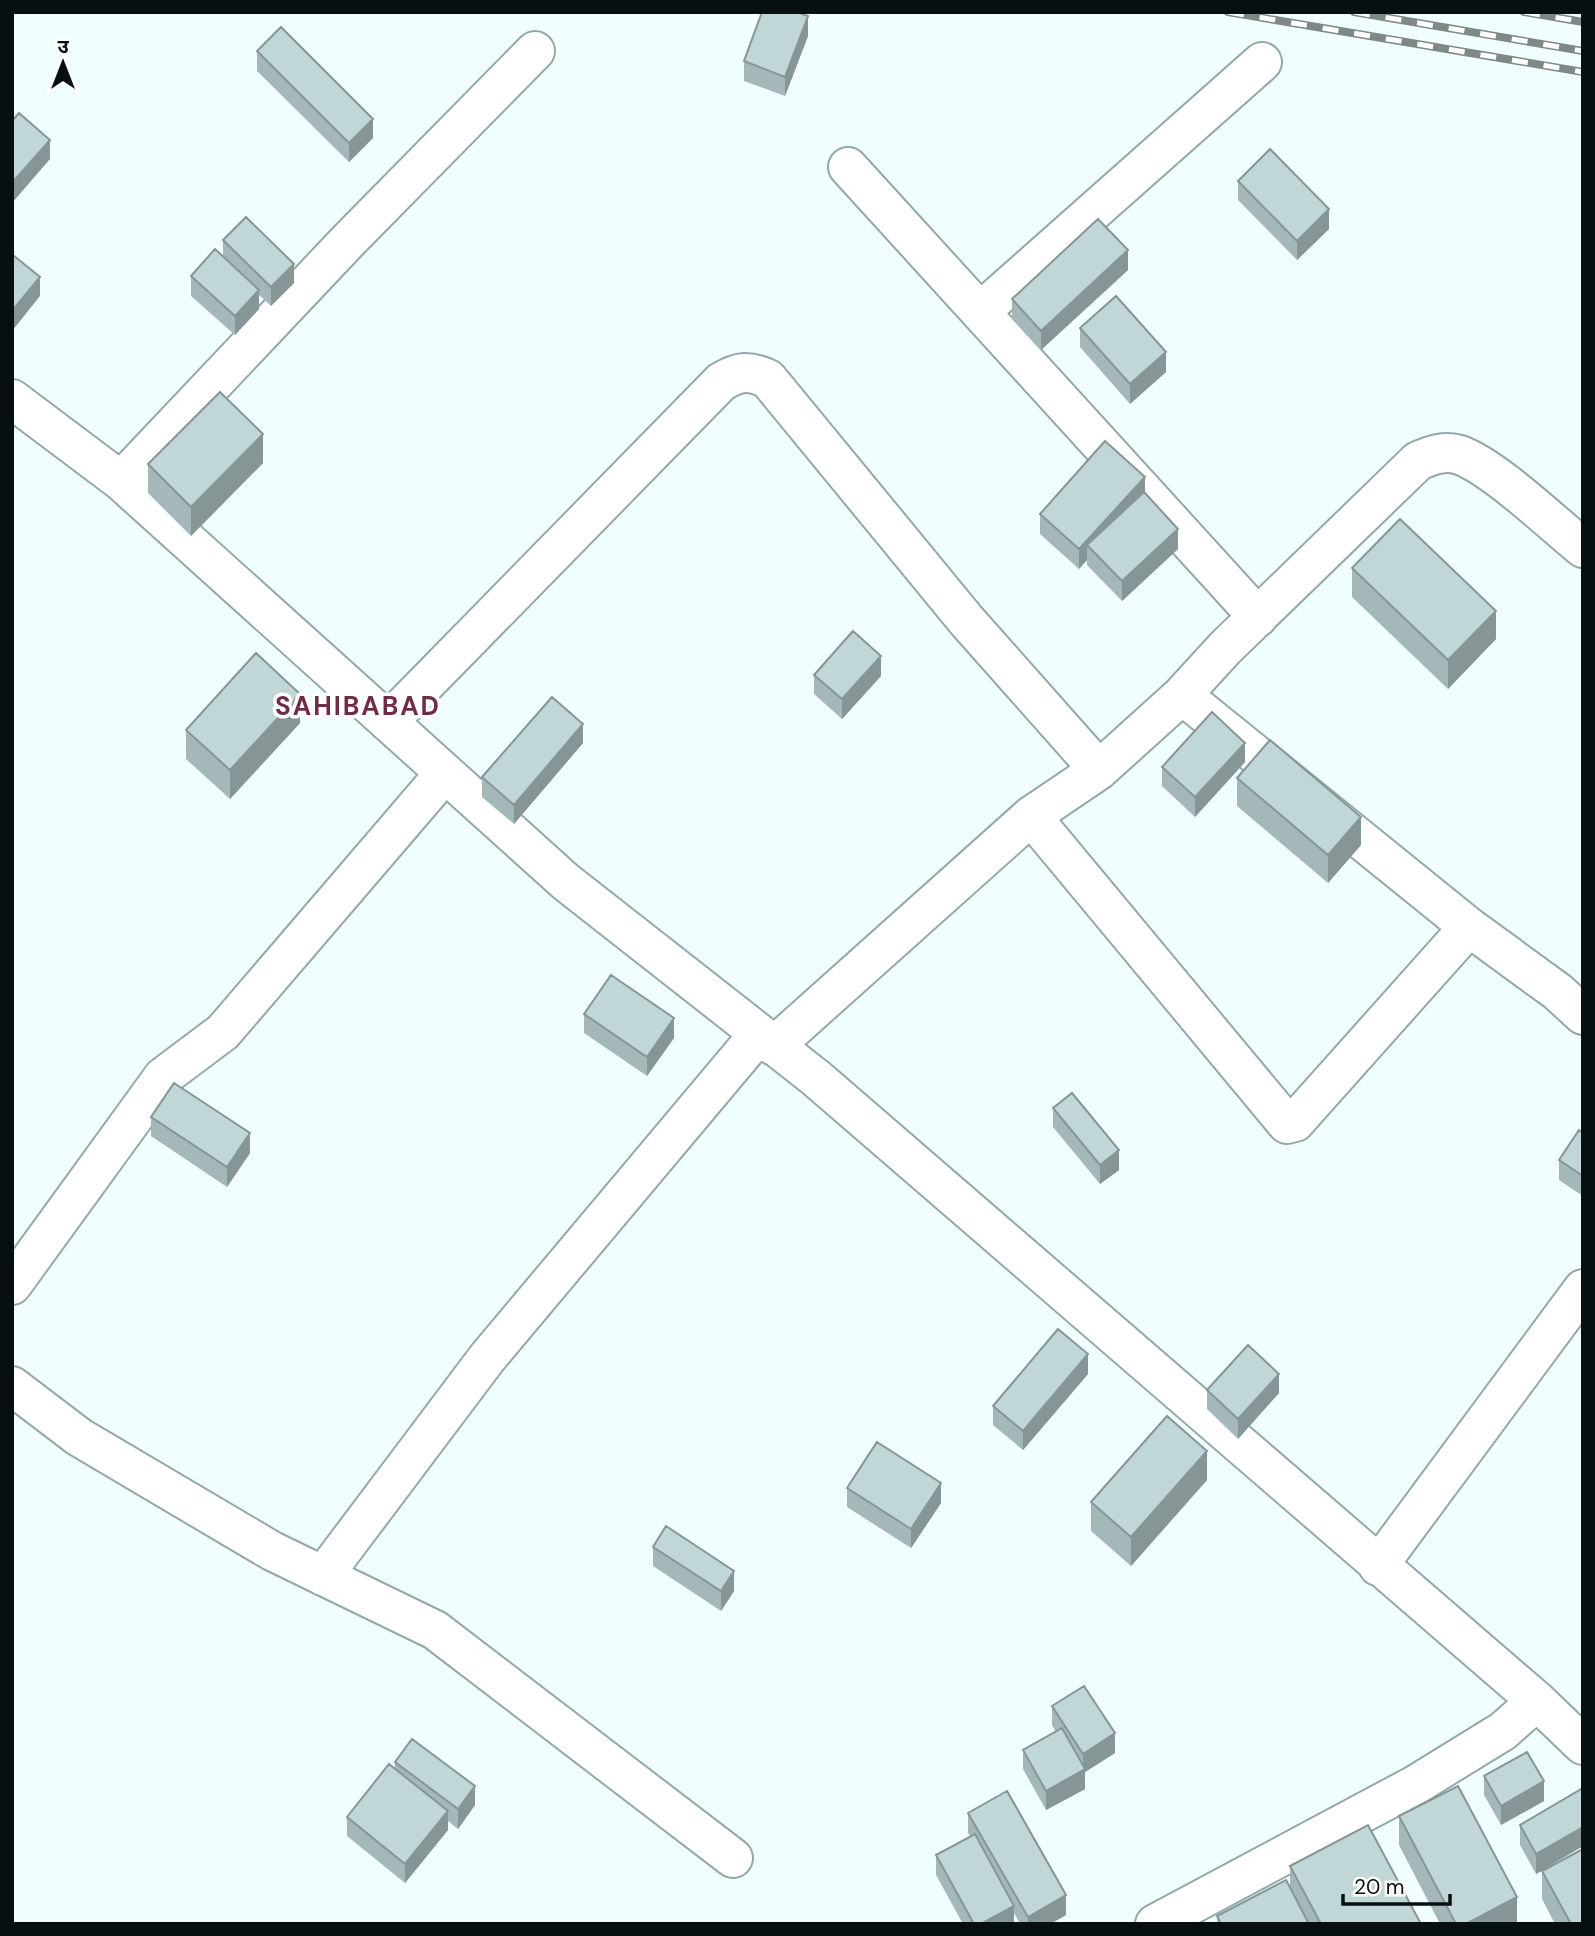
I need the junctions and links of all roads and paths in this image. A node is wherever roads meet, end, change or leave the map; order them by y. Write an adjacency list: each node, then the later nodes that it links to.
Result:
1 (535, 51): 6 (street)
2 (1262, 62): 4 (street)
3 (848, 167): 4 (street)
4 (980, 312): 8 (street)
5 (12, 399): 6 (street)
6 (121, 481): 10 (street)
7 (1583, 548): 8 (street)
8 (1258, 617): 9 (street)
9 (1182, 695): 11 (street); 14 (street)
10 (388, 722): 11 (street); 12 (street)
11 (1099, 770): 13 (street)
12 (445, 773): 16 (street); 17 (street)
13 (1031, 816): 14 (street); 16 (street)
14 (1469, 927): 15 (street)
15 (1583, 1015)
16 (766, 1040): 20 (street); 21 (street)
17 (12, 1285)
18 (1583, 1289): 20 (street)
19 (12, 1386): 21 (street)
20 (1378, 1566): 22 (street)
21 (323, 1576): 24 (street)
22 (1537, 1701): 23 (street); 25 (street)
23 (1583, 1745)
24 (733, 1858)
25 (1154, 1924)

